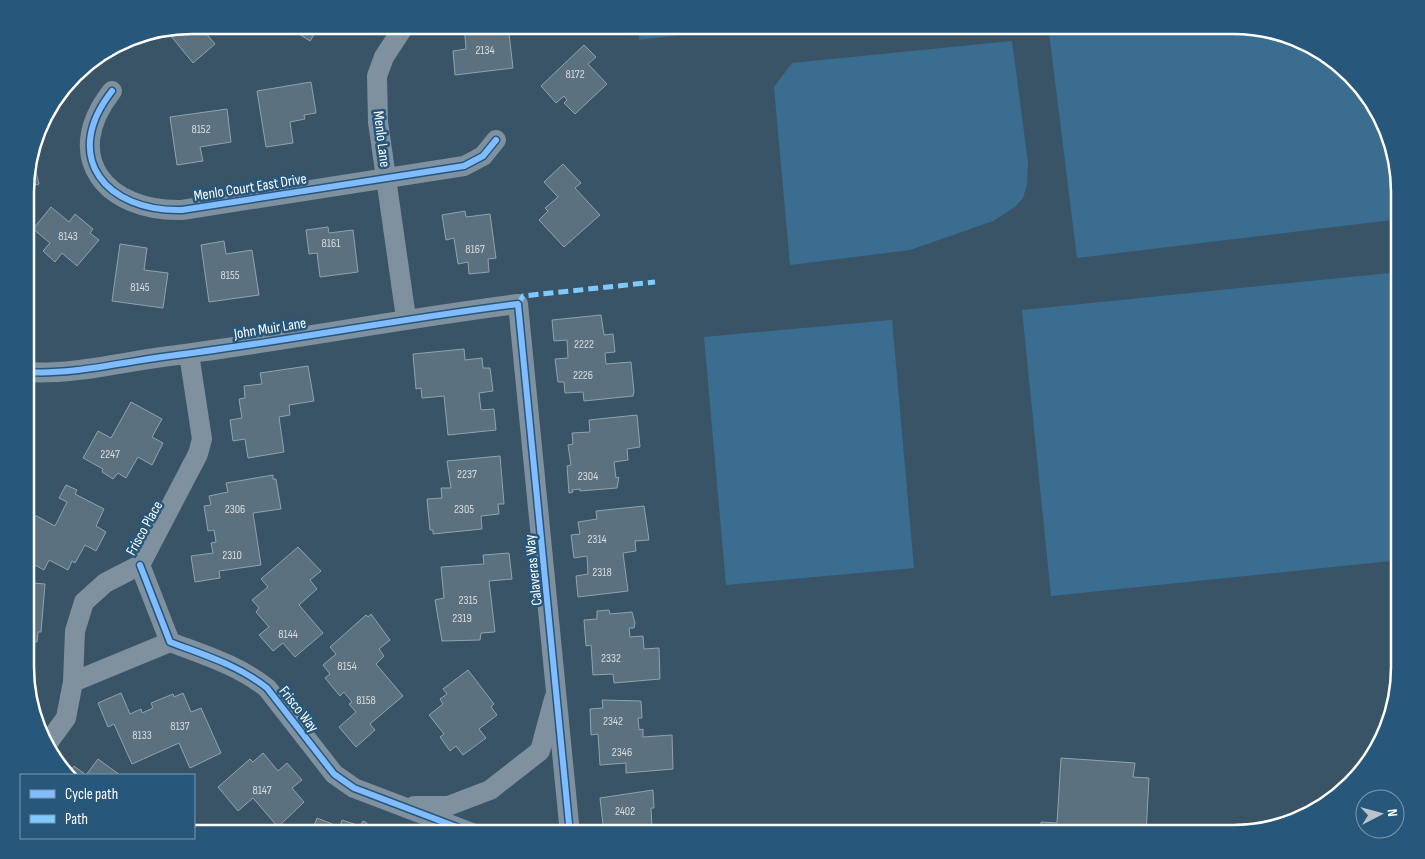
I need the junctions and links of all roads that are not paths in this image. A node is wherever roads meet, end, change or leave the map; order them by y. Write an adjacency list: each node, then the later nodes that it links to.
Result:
1 (399, 34): 4 (street, Menlo Lane)
2 (112, 91): 4 (street, Menlo Court East Drive)
3 (496, 140): 4 (street, Menlo Court East Drive)
4 (387, 178): 6 (street, Menlo Lane)
5 (518, 304): 6 (street, John Muir Lane); 12 (street, Calaveras Way)
6 (406, 318): 7 (street, John Muir Lane)
7 (188, 354): 8 (street, John Muir Lane); 9 (street, Frisco Place)
8 (34, 372)
9 (140, 565): 10 (street); 11 (street, Frisco Place)
10 (170, 642): 11 (street); 14 (street, Frisco Way)
11 (73, 682): 13 (street, Frisco Place)
12 (557, 688): 14 (street); 16 (street, Calaveras Way)
13 (51, 739)
14 (400, 806): 15 (street, Frisco Way)
15 (451, 825)
16 (569, 825)

